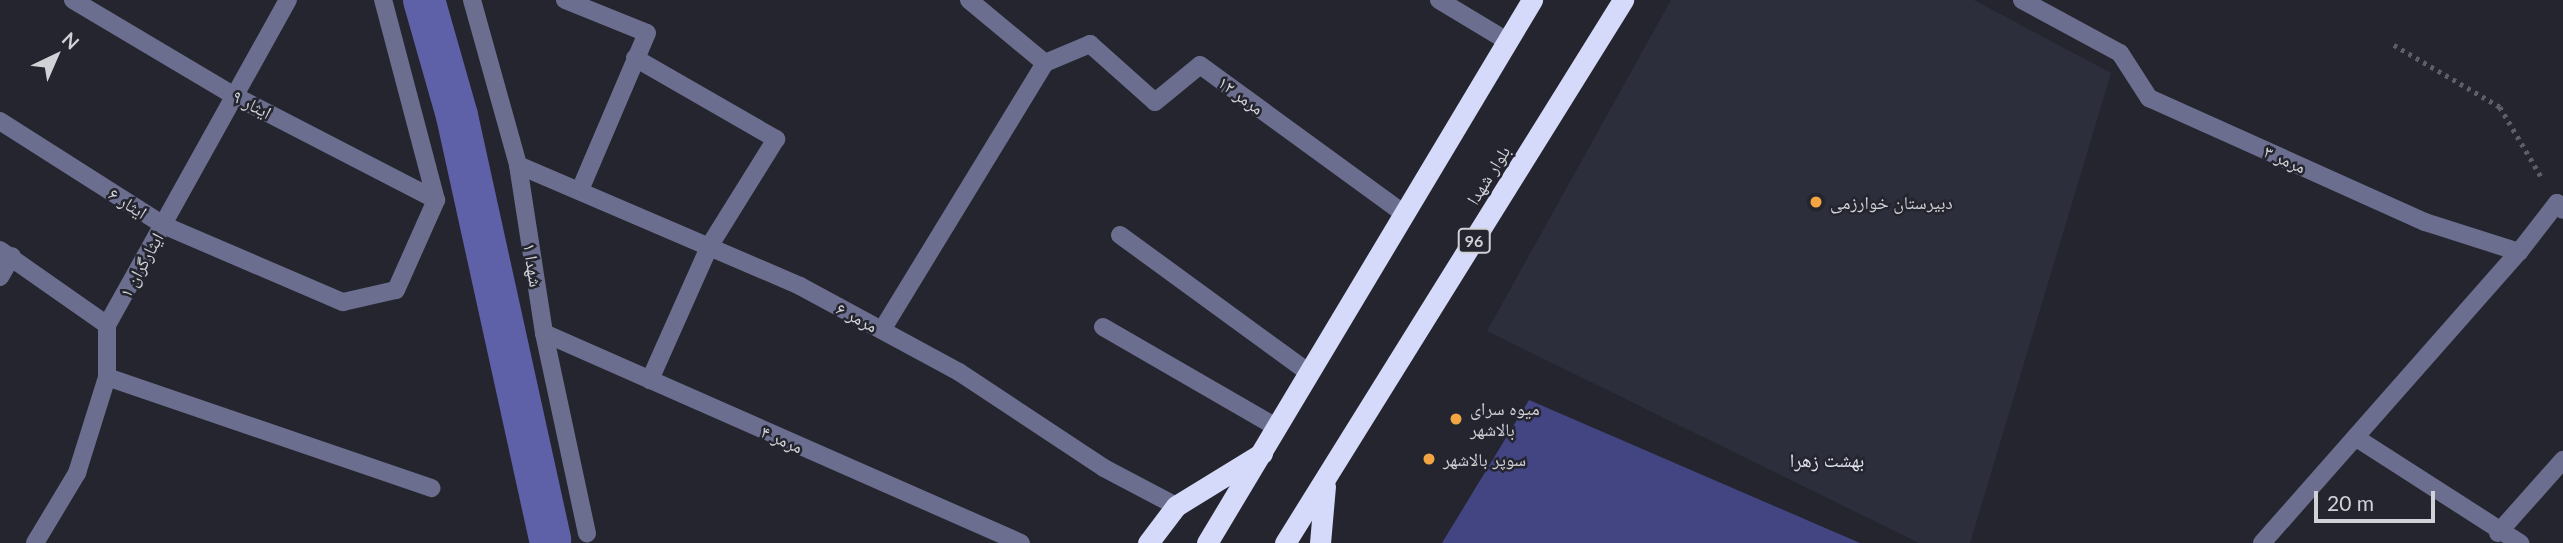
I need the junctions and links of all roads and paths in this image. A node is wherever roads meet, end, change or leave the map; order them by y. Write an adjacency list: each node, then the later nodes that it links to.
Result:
1 (73, 0): 15 (street, ایثار ۹)
2 (288, 0): 15 (street, ایثارگران ۱)
3 (383, 0): 19 (street)
4 (472, 0): 17 (street, شهدا ۱)
5 (565, 0): 13 (street)
6 (968, 0): 14 (street)
7 (1439, 0): 11 (street)
8 (1532, 0): 11 (highway)
9 (1623, 0): 39 (highway, بلوار شهدا / 96)
10 (2022, 0): 25 (street, مرمر ۳)
11 (1507, 41): 21 (highway)
12 (2394, 45): 20 (path)
13 (635, 58): 18 (street); 24 (street)
14 (1045, 63): 21 (street, مرمر ۱۲); 30 (street)
15 (231, 94): 19 (street, ایثار ۹); 22 (street, ایثارگران ۱)
16 (0, 121): 22 (street, ایثار ۶)
17 (518, 165): 18 (street, مرمر ۶); 31 (street, شهدا ۱)
18 (580, 190): 24 (street, مرمر ۶)
19 (436, 200): 22 (street, ایثار ۶)
20 (2560, 206): 25 (street)
21 (1404, 214): 32 (highway)
22 (163, 225): 28 (street, ایثارگران ۱)
23 (1120, 235): 32 (street)
24 (710, 246): 30 (street, مرمر ۶); 34 (street)
25 (2519, 251): 36 (street)
26 (6, 253): 27 (street); 28 (street)
27 (0, 278)
28 (107, 325): 33 (street, ایثارگران ۱)
29 (1104, 327): 35 (street)
30 (882, 330): 41 (street, مرمر ۶)
31 (544, 333): 34 (street, مرمر ۴); 42 (street, شهدا ۱)
32 (1309, 373): 35 (highway)
33 (107, 377): 40 (street); 44 (street, ایثارگران ۱)
34 (650, 380): 45 (street, مرمر ۴)
35 (1279, 428): 37 (highway)
36 (2358, 439): 43 (street); 50 (street)
37 (1266, 450): 41 (highway); 47 (highway)
38 (2563, 460): 43 (street)
39 (1325, 482): 48 (highway, بلوار شهدا); 49 (highway, 96)
40 (432, 488)
41 (1176, 506): 46 (highway)
42 (587, 533)
43 (2498, 533): 51 (street)
44 (35, 543)
45 (1021, 543)
46 (1148, 543)
47 (1207, 543)
48 (1285, 543)
49 (1320, 543)
50 (2262, 543)
51 (2520, 543)

